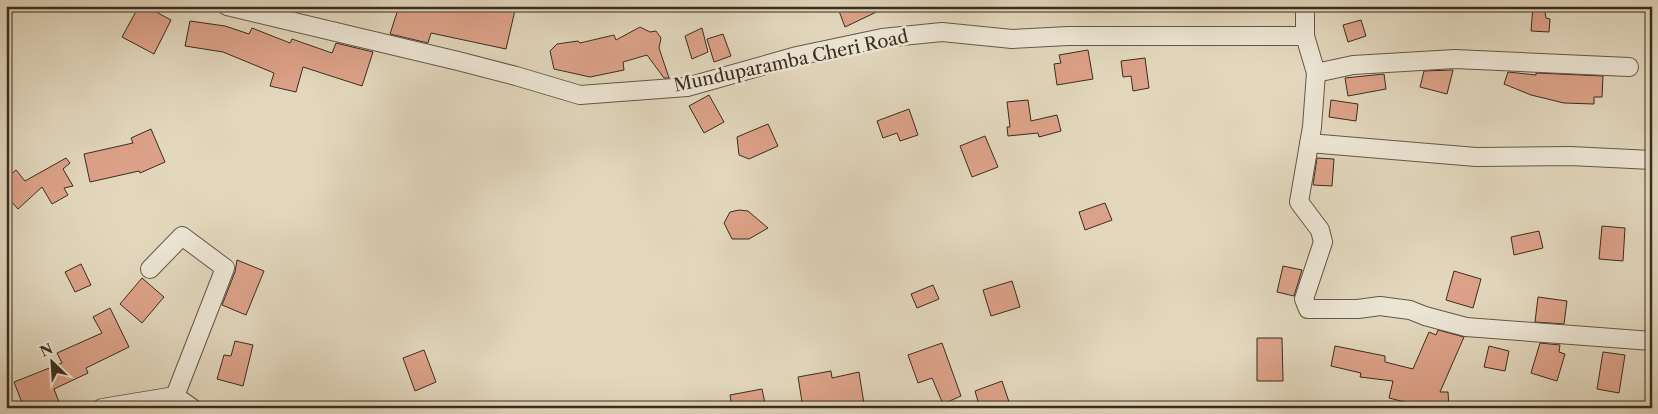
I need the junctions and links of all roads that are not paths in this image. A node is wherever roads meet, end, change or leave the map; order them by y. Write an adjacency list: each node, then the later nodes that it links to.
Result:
1 (227, 6): 3 (street, Munduparamba Cheri Road)
2 (1305, 6): 3 (street)
3 (1305, 36): 5 (street)
4 (1629, 67): 5 (street)
5 (1316, 73): 6 (street)
6 (1309, 142): 7 (street); 9 (street)
7 (1652, 160)
8 (150, 269): 10 (street)
9 (1652, 341)
10 (175, 396): 11 (street); 12 (street)
11 (102, 408)
12 (192, 408)

